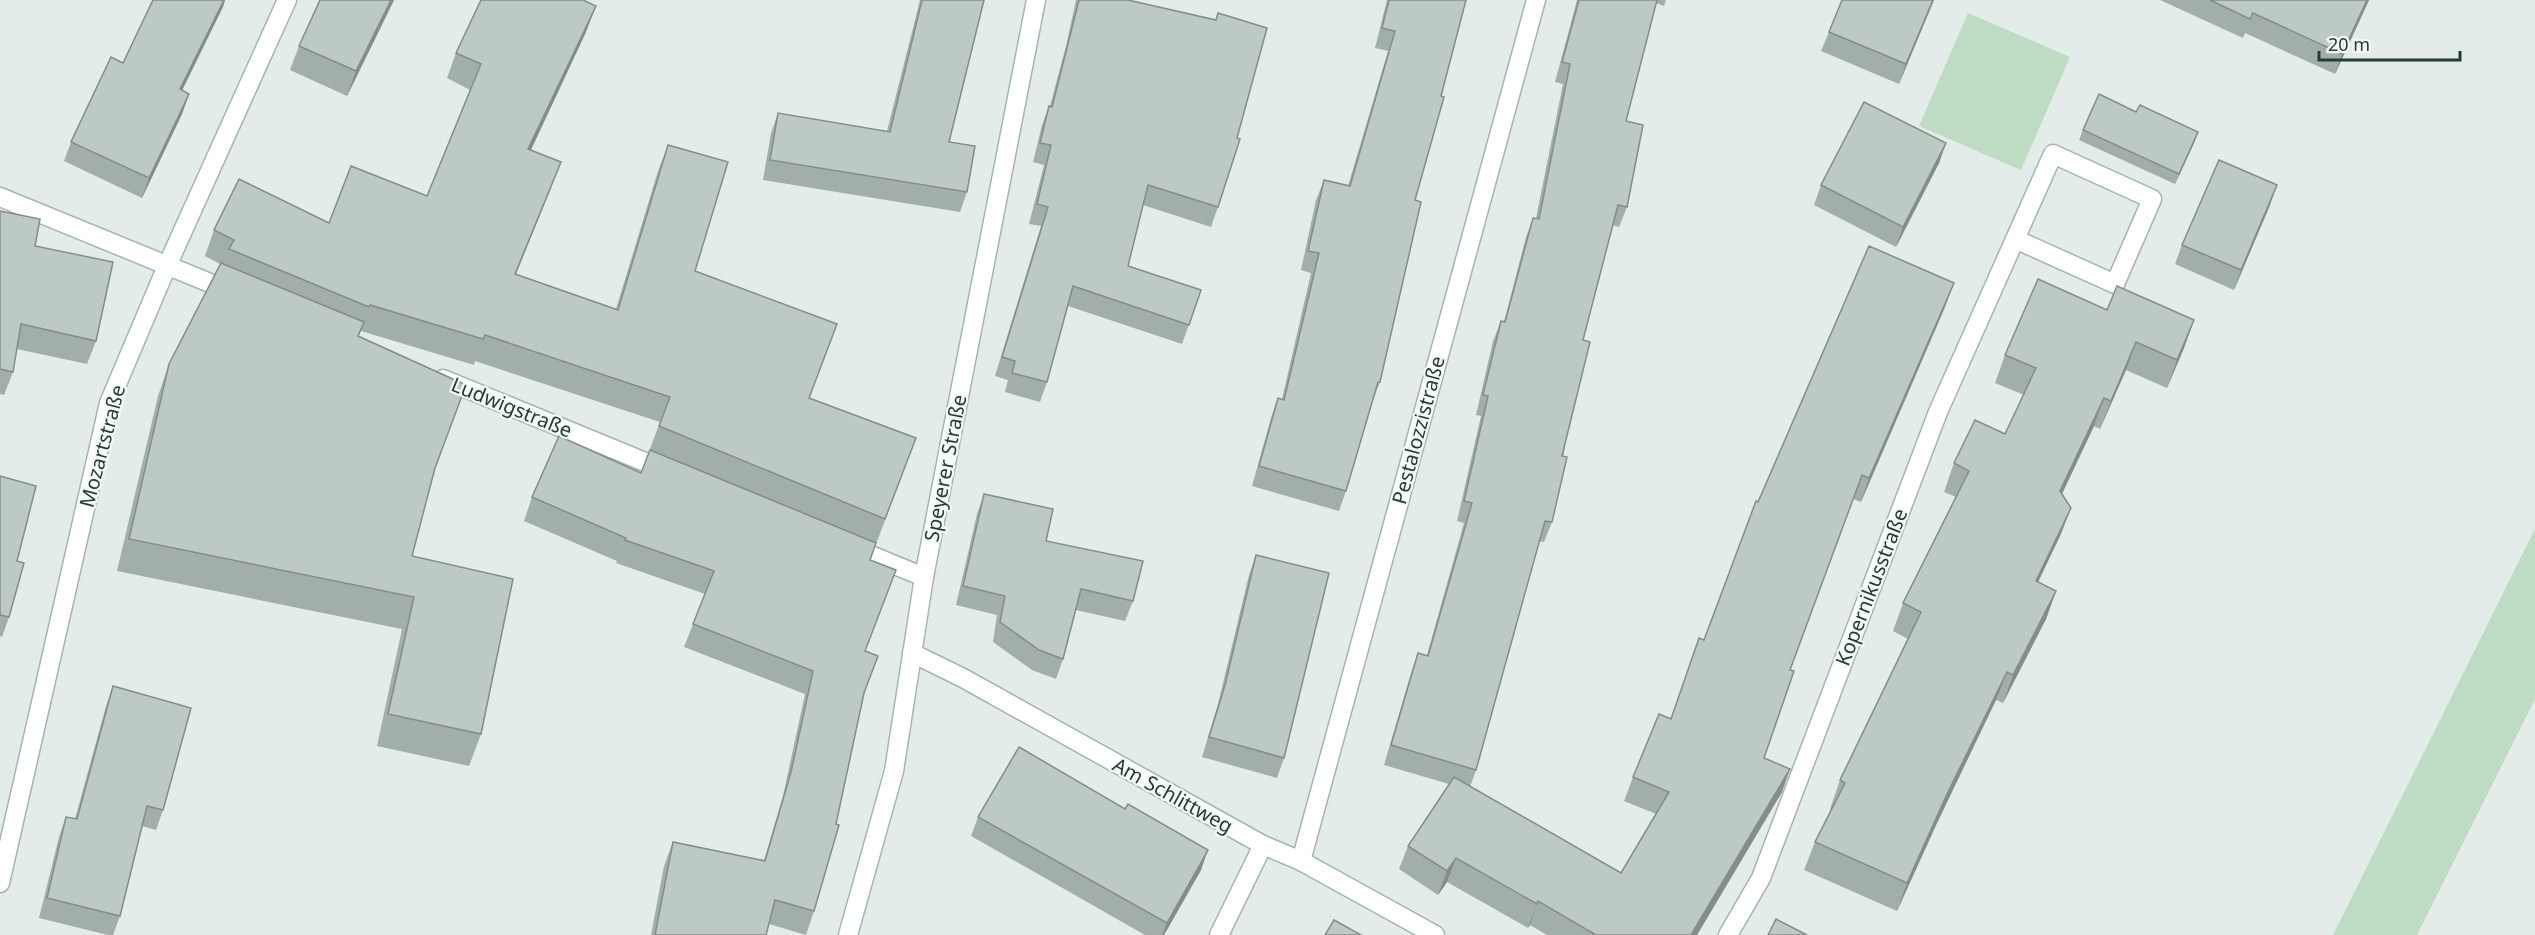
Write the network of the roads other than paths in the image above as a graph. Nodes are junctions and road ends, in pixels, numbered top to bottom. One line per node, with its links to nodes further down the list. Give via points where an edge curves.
1 (287, 0): 6 (street, Mozartstraße)
2 (1036, 0): 11 (street, Speyerer Straße)
3 (1536, 0): 14 (street, Pestalozzistraße)
4 (0, 197): 6 (street)
5 (2015, 239): 5 (street, Kopernikusstraße, via 2115,284 2152,199 2053,154); 19 (street, Kopernikusstraße, via 1938,412 1761,878)
6 (167, 266): 7 (street); 15 (street, Mozartstraße, via 109,403)
7 (244, 297)
8 (430, 374): 9 (street, Ludwigstraße)
9 (683, 477)
10 (836, 541): 11 (street)
11 (924, 577): 12 (street, Speyerer Straße)
12 (912, 653): 13 (street, Am Schlittweg); 16 (street, Speyerer Straße, via 894,771)
13 (1263, 845): 14 (street, Am Schlittweg); 17 (street)
14 (1301, 861): 18 (street, Am Schlittweg)
15 (0, 883)
16 (848, 935)
17 (1219, 935)
18 (1435, 935)
19 (1728, 935)

